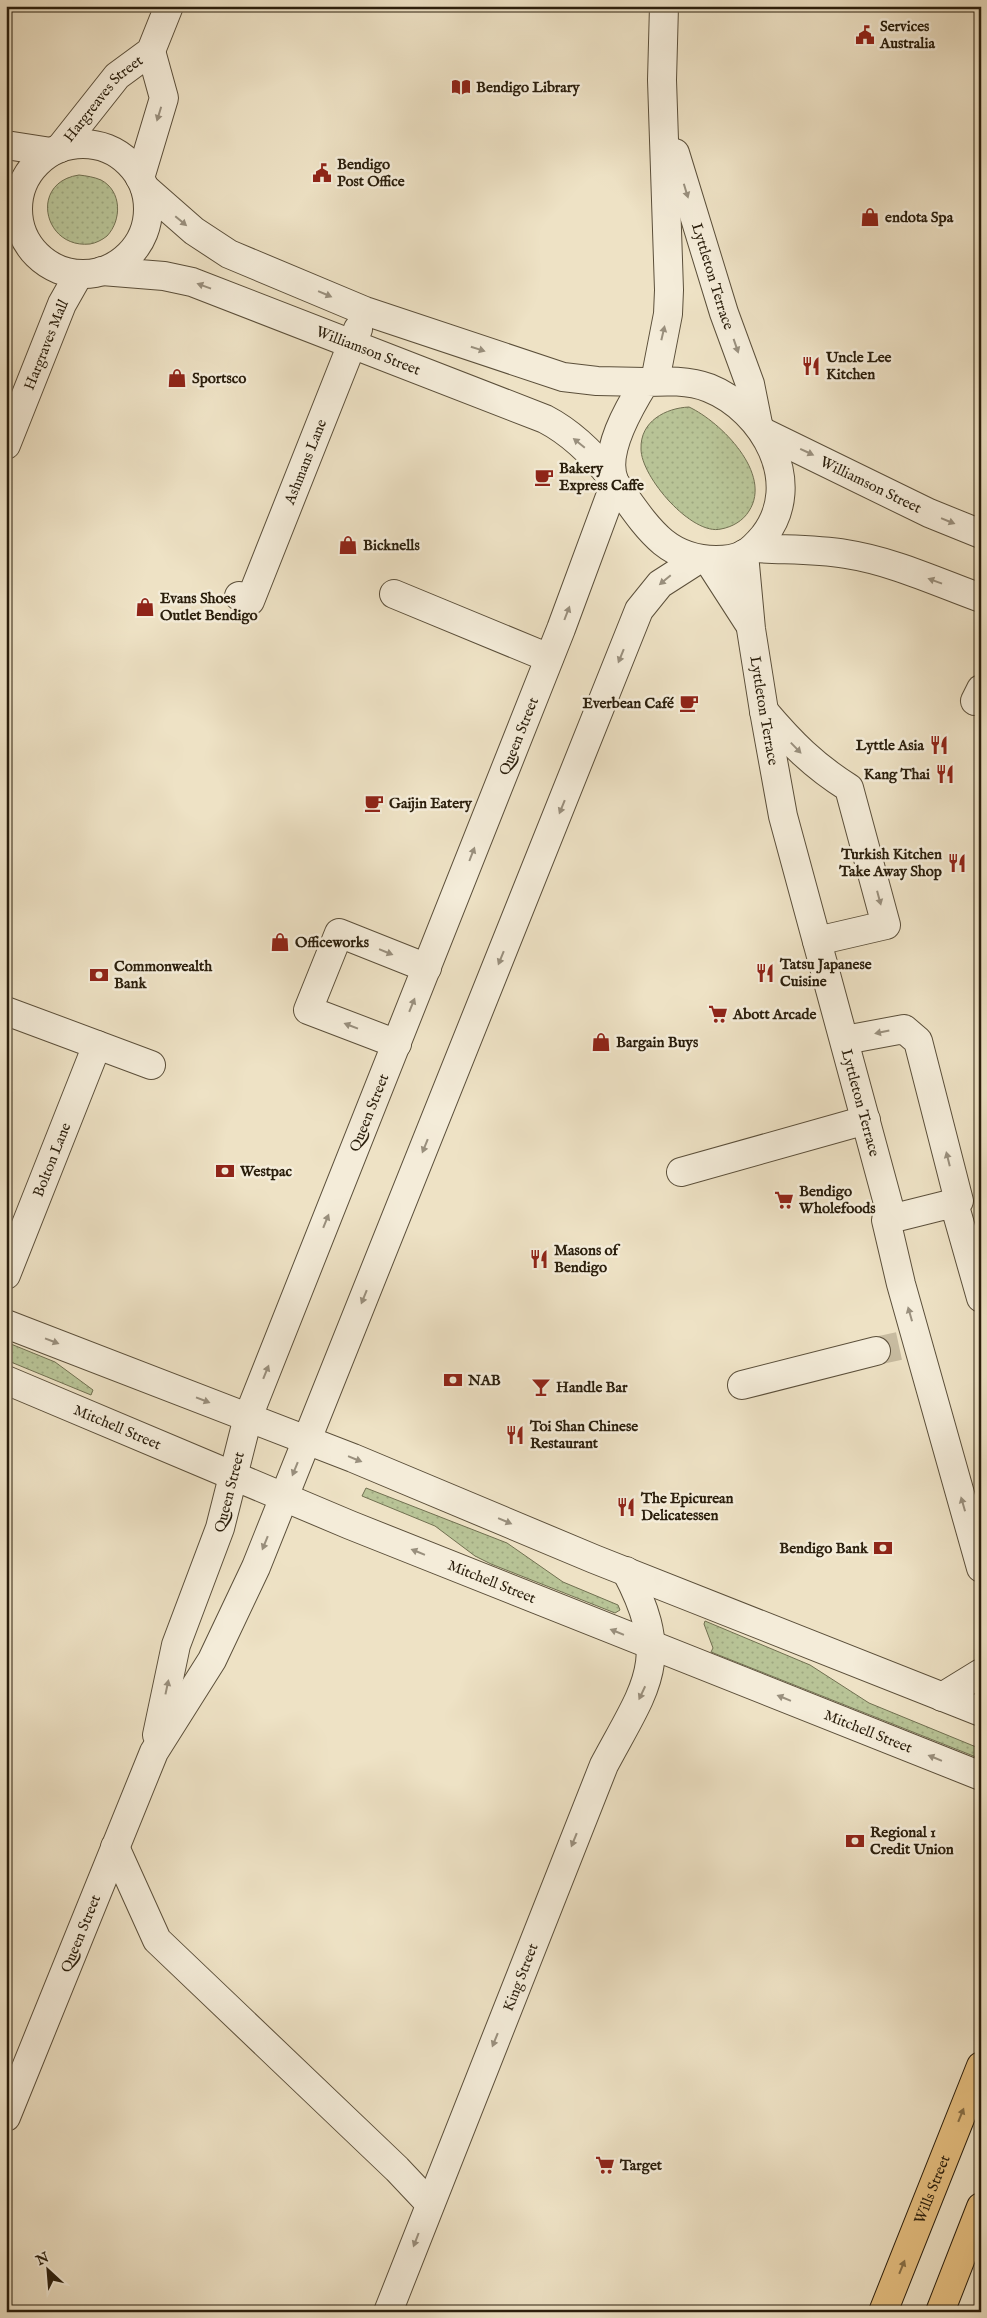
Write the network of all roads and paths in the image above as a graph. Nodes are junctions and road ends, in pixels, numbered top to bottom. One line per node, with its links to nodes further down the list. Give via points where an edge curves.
1 (169, 6): 3 (street, Hargreaves Street)
2 (664, 6): 4 (street, Lyttleton Terrace, via 662,80)
3 (151, 51): 6 (street, Hargreaves Street, via 117,76); 7 (street, Hargreaves Street, one-way to 7, via 164,98)
4 (665, 129): 12 (street, Lyttleton Terrace, one-way to 4, via 668,314); 13 (street, Lyttleton Terrace, one-way to 13, via 750,384)
5 (6, 145): 6 (street)
6 (56, 150): 7 (street, via 86,144 112,150 123,157); 8 (street, via 31,170 19,195 19,221)
7 (142, 183): 9 (street, via 148,214 141,239 125,259); 10 (street, one-way to 10, via 194,231 229,254)
8 (15, 228): 9 (street, via 51,266 64,272)
9 (90, 273): 11 (street, Williamson Street, one-way to 9, via 192,282 164,276); 14 (street, Hargraves Mall, via 62,304)
10 (365, 311): 11 (street, Ashmans Lane); 12 (street, one-way to 12, via 563,377)
11 (351, 345): 15 (street, Williamson Street, one-way to 11, via 590,451 545,419); 20 (street, Ashmans Lane, via 250,601)
12 (650, 382): 13 (street, via 692,383 708,387 734,402); 15 (street, via 631,404 620,426 613,457)
13 (760, 428): 16 (street, Williamson Street, one-way to 16, via 929,513); 17 (street, via 777,464 780,494 775,517)
14 (6, 445)
15 (614, 481): 18 (street, via 663,542 684,554); 23 (street, Queen Street, one-way to 15)
16 (981, 534)
17 (749, 551): 18 (street, via 733,558); 21 (street, one-way to 17, via 854,555 822,550); 22 (street, Lyttleton Terrace)
18 (703, 559): 22 (street, Lyttleton Terrace); 43 (street, Queen Street, one-way to 43, via 660,584 639,610)
19 (394, 594): 23 (street)
20 (238, 596)
21 (981, 598)
22 (752, 629): 24 (street, Lyttleton Terrace)
23 (549, 658): 26 (street, Queen Street, one-way to 23)
24 (764, 711): 25 (street, Lyttleton Terrace, via 783,816); 25 (street, one-way to 25, via 803,755 849,788 886,925)
25 (817, 941): 28 (street, Lyttleton Terrace)
26 (427, 968): 29 (street, Queen Street, one-way to 26); 29 (street, one-way to 26, via 308,1010 332,948 339,933)
27 (6, 1011): 30 (street)
28 (845, 1040): 32 (street, Lyttleton Terrace); 34 (street, one-way to 28, via 959,1201 918,1041 904,1029)
29 (396, 1044): 42 (street, Queen Street, one-way to 29)
30 (97, 1045): 31 (street); 36 (street, Bolton Lane)
31 (151, 1065)
32 (866, 1120): 33 (street); 35 (street, Lyttleton Terrace)
33 (681, 1172)
34 (954, 1203): 35 (street); 37 (street)
35 (892, 1218): 39 (street, Lyttleton Terrace, one-way to 35, via 886,1220)
36 (6, 1275)
37 (981, 1298)
38 (6, 1324): 42 (street, one-way to 42)
39 (898, 1346): 41 (street); 46 (street, Lyttleton Terrace, one-way to 39)
40 (6, 1380): 44 (street, Mitchell Street)
41 (742, 1385)
42 (248, 1417): 43 (street); 44 (street, Queen Street)
43 (306, 1440): 45 (street, Queen Street, one-way to 45); 47 (street, one-way to 47)
44 (233, 1474): 45 (street, Mitchell Street); 52 (street, Queen Street, one-way to 44, via 176,1645 220,1528)
45 (284, 1498): 48 (street, Mitchell Street, one-way to 45); 52 (street, Queen Street, one-way to 52, via 212,1660)
46 (981, 1568)
47 (626, 1571): 48 (street, via 638,1594); 50 (street)
48 (652, 1645): 53 (street, Mitchell Street, one-way to 48); 57 (street, King Street, one-way to 57, via 648,1679 604,1765)
49 (981, 1673): 50 (street)
50 (942, 1697): 51 (street)
51 (981, 1712)
52 (154, 1752): 54 (street, Queen Street)
53 (981, 1776)
54 (115, 1847): 56 (street, Queen Street); 57 (street, via 157,1940)
55 (981, 2066): 60 (main road, Wills Street, one-way to 55)
56 (6, 2117)
57 (430, 2204): 59 (street, King Street, one-way to 59)
58 (981, 2207): 61 (main road)
59 (388, 2312)
60 (884, 2312)
61 (940, 2312)

